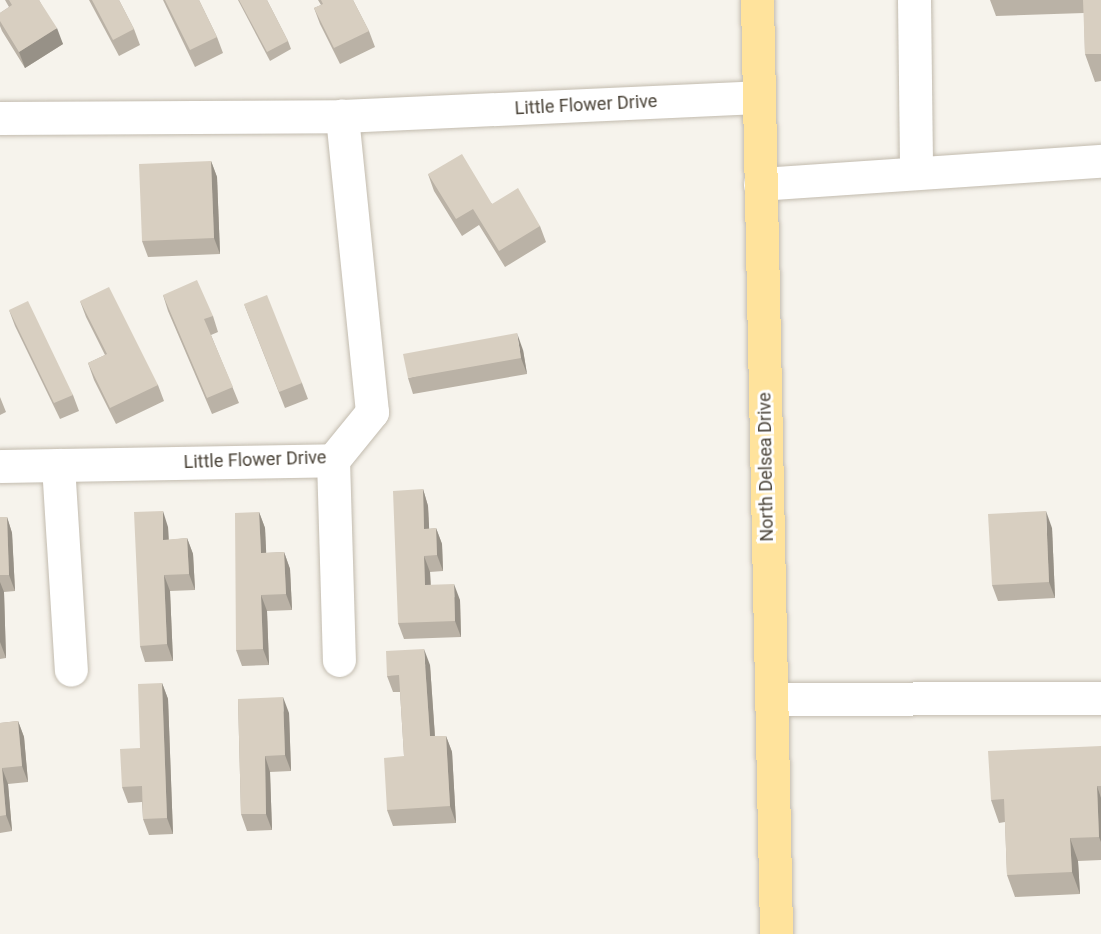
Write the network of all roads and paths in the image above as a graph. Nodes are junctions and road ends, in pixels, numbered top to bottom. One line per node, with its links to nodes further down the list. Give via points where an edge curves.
1 (757, 0): 3 (main road, North Delsea Drive)
2 (914, 0): 7 (lane)
3 (758, 97): 4 (lane, Little Flower Drive); 8 (main road, North Delsea Drive)
4 (342, 116): 5 (lane, Little Flower Drive); 9 (lane, Little Flower Drive, via 372,412)
5 (0, 118)
6 (1101, 161): 7 (lane)
7 (916, 172): 8 (lane)
8 (760, 184): 15 (main road, North Delsea Drive)
9 (333, 460): 10 (lane, Little Flower Drive); 12 (lane)
10 (58, 465): 11 (lane, Little Flower Drive); 13 (lane)
11 (0, 466)
12 (339, 660)
13 (70, 670)
14 (1101, 698): 15 (lane)
15 (771, 699): 16 (main road, North Delsea Drive)
16 (776, 934)

